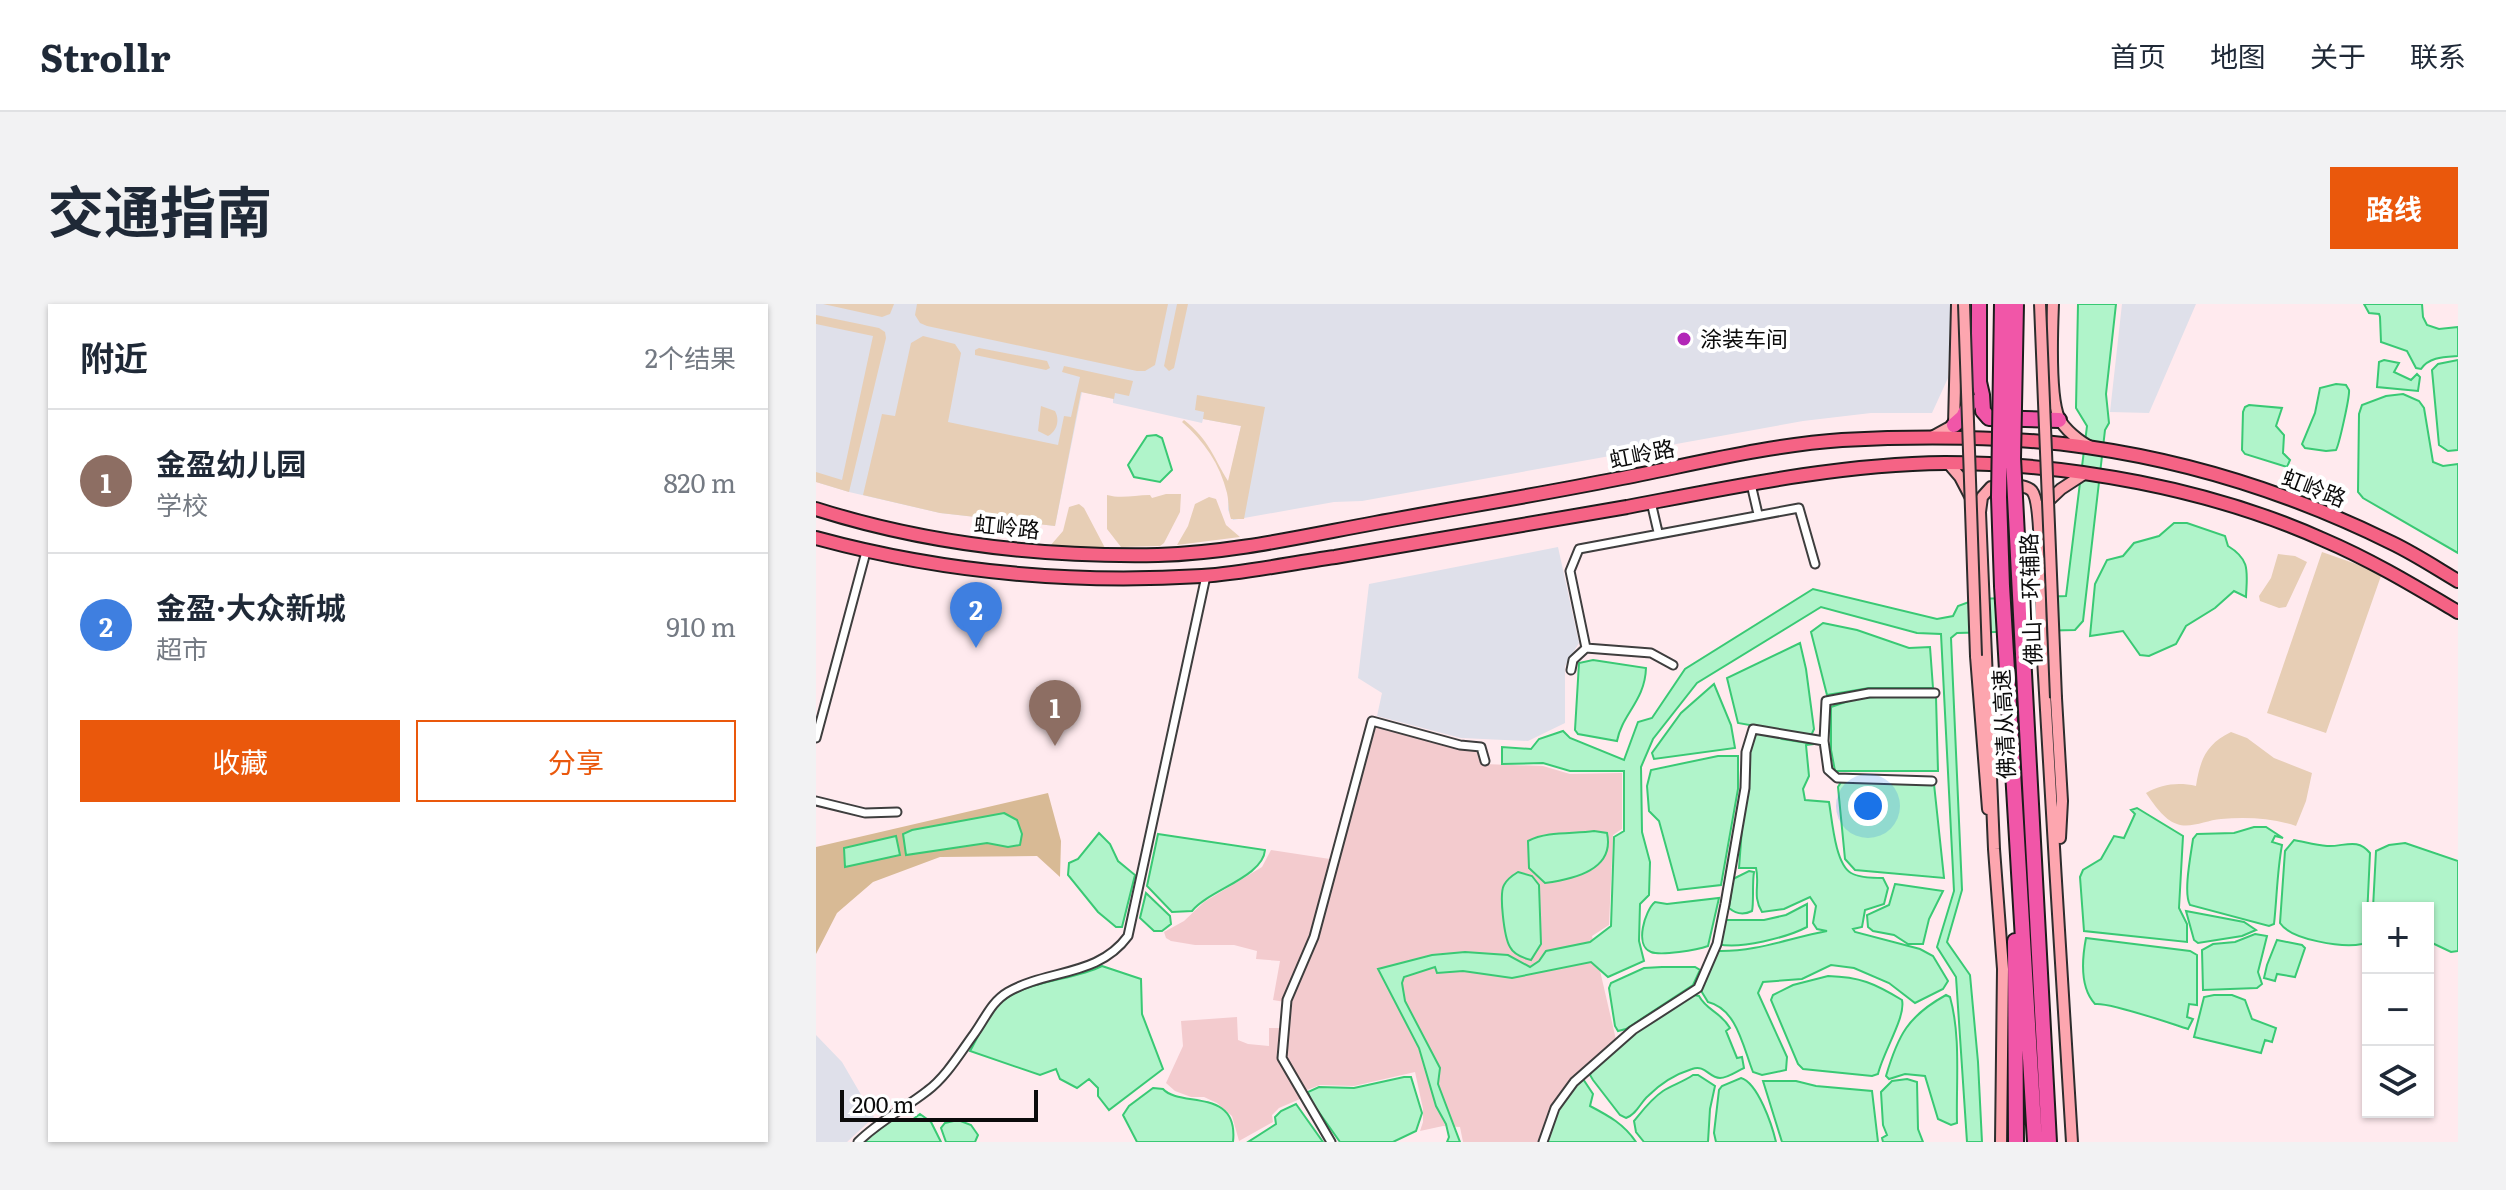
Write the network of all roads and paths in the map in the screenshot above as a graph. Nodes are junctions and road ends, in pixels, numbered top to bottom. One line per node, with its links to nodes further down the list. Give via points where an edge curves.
1 (1957, 304): 10 (main road)
2 (1964, 304): 38 (main road, 佛山一环辅路, bridge, via 1976,656)
3 (1979, 304): 8 (highway)
4 (2002, 304): 39 (highway, 佛清从高速, bridge, via 2002,586)
5 (2016, 304): 47 (highway, 佛清从高速, bridge, via 2013,472)
6 (2040, 304): 40 (main road, 佛山一环辅路, bridge, via 2062,801)
7 (2053, 304): 9 (main road)
8 (1979, 382): 9 (highway, via 1989,418); 10 (highway)
9 (2059, 420): 12 (main road)
10 (1954, 425): 11 (main road)
11 (1926, 439): 12 (main road, 虹岭路); 17 (main road, 虹岭路, via 1797,446 1276,541 1160,555 1006,550 908,535)
12 (2086, 446): 26 (main road, 虹岭路, via 2255,487 2397,545)
13 (1948, 463): 14 (main road, 虹岭路); 15 (main road, 虹岭路, via 1884,465); 18 (main road)
14 (2084, 474): 20 (main road, via 2053,495); 27 (main road, 虹岭路, via 2118,477 2261,515 2385,569)
15 (1751, 484): 16 (main road, 虹岭路); 19 (street)
16 (1651, 502): 21 (street); 25 (main road, 虹岭路)
17 (816, 509)
18 (1980, 512): 20 (main road, 佛山一环辅路, via 1982,497 1991,487 2025,486 2036,501); 38 (main road, 佛山一环辅路)
19 (1758, 514): 21 (street); 24 (street, via 1799,508)
20 (2039, 522): 40 (main road, 佛山一环辅路)
21 (1658, 532): 28 (street, via 1579,549 1570,571)
22 (816, 538): 23 (main road, 虹岭路)
23 (866, 552): 25 (main road, 虹岭路, via 1054,577); 32 (street)
24 (1815, 564)
25 (1206, 576): 41 (street, via 1128,936 1101,962 1030,984 993,1004 929,1090)
26 (2458, 581)
27 (2458, 612)
28 (1586, 648): 29 (street, via 1651,653); 30 (street)
29 (1673, 665)
30 (1571, 670)
31 (1935, 693): 33 (street, via 1869,693 1826,701)
32 (816, 738)
33 (1824, 741): 35 (street, via 1828,770 1837,778); 43 (street, via 1753,729 1717,944 1698,988 1625,1037 1574,1082 1555,1108)
34 (1485, 761): 42 (street, via 1481,747 1372,721 1314,937 1287,1000 1282,1058)
35 (1932, 781)
36 (816, 801): 37 (street, via 865,813)
37 (897, 812)
38 (1994, 849): 44 (main road, 佛山一环辅路, via 2003,969)
39 (2019, 861): 45 (highway); 46 (highway, 佛清从高速)
40 (2057, 892): 48 (main road)
41 (858, 1142)
42 (1331, 1142)
43 (1543, 1142)
44 (2001, 1142)
45 (2016, 1142)
46 (2035, 1142)
47 (2049, 1142)
48 (2072, 1142)

